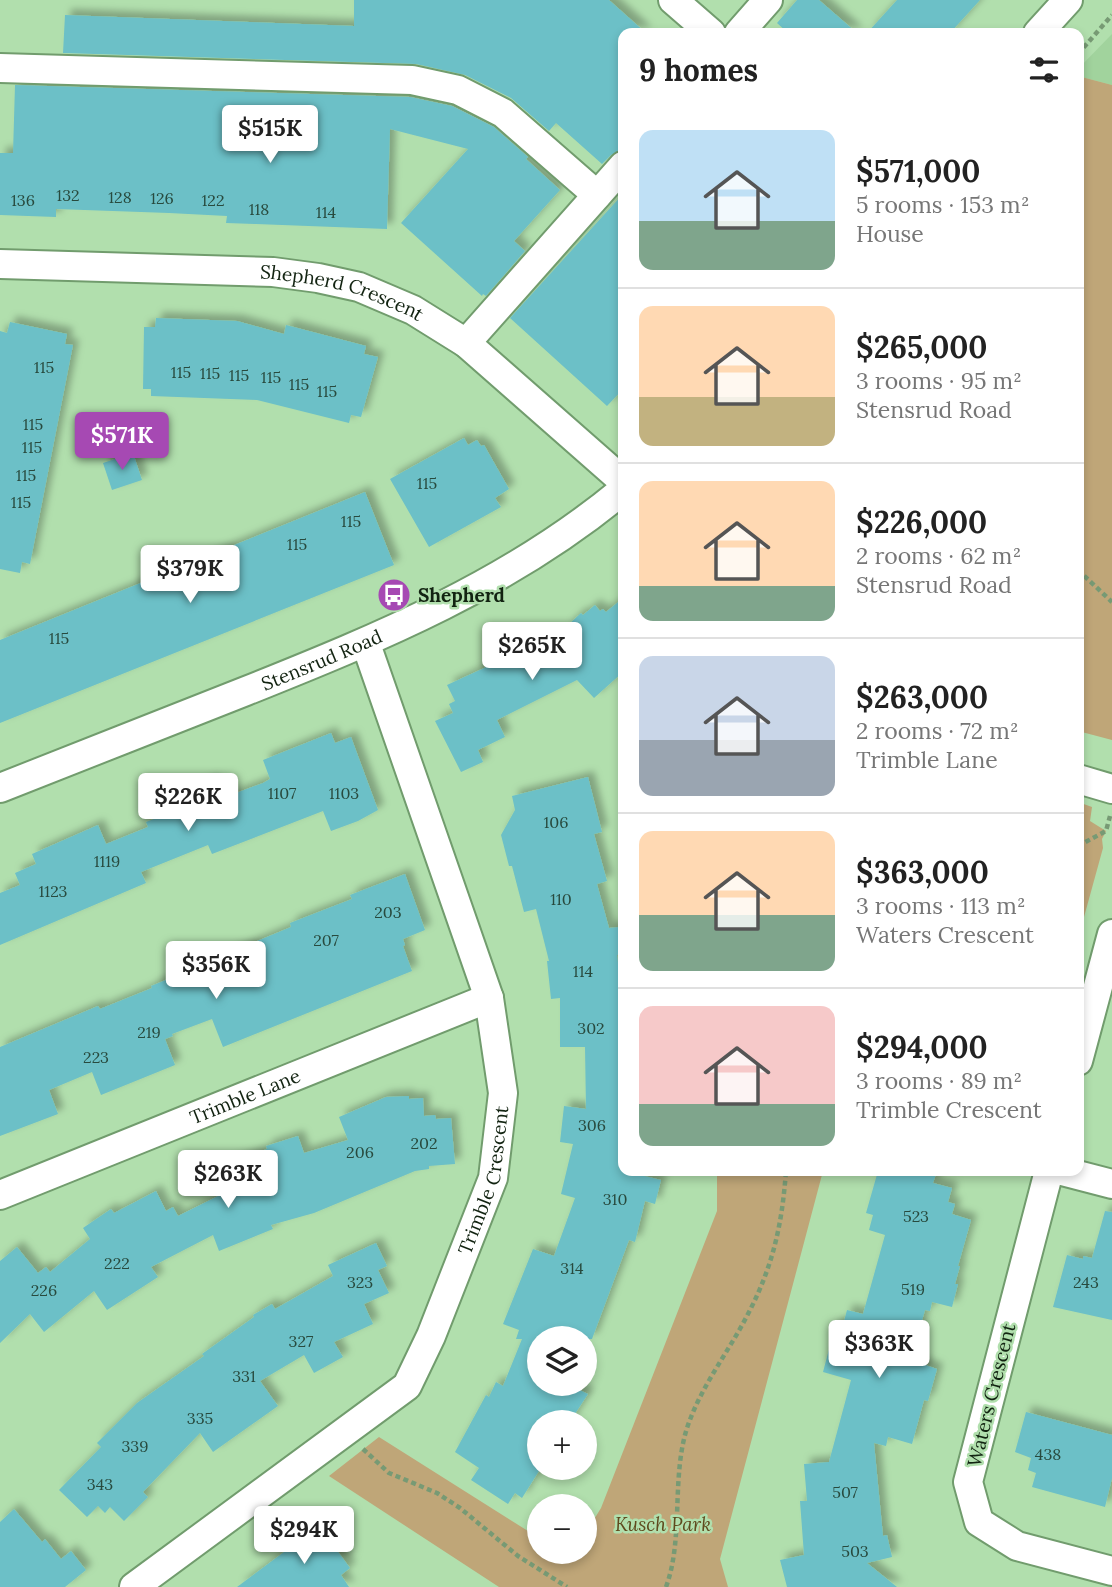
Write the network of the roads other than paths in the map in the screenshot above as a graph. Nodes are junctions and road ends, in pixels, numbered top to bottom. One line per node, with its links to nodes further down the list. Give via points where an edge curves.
1 (673, 0): 4 (street)
2 (768, 0): 5 (street)
3 (1068, 0): 6 (street)
4 (704, 28)
5 (743, 28)
6 (1043, 28)
7 (0, 68): 9 (street, via 412,80 458,90 503,113)
8 (618, 172): 9 (street)
9 (597, 195): 11 (street)
10 (0, 264): 11 (street, Shepherd Crescent, via 273,272 317,278 359,287 413,310)
11 (466, 343): 12 (street, Shepherd Crescent)
12 (618, 477)
13 (618, 494): 14 (street, Stensrud Road, via 482,587)
14 (366, 643): 16 (street, Stensrud Road); 19 (street, Trimble Crescent)
15 (1084, 781): 17 (street)
16 (0, 788)
17 (1112, 789)
18 (1112, 934): 20 (street)
19 (489, 998): 24 (street, Trimble Lane); 26 (street, Trimble Crescent, via 503,1093 493,1178 407,1386)
20 (1084, 1039)
21 (1048, 1176): 25 (street, Waters Crescent, via 968,1482 979,1522 1017,1546)
22 (1081, 1176): 23 (street)
23 (1112, 1184)
24 (0, 1195)
25 (1112, 1571)
26 (134, 1587)

